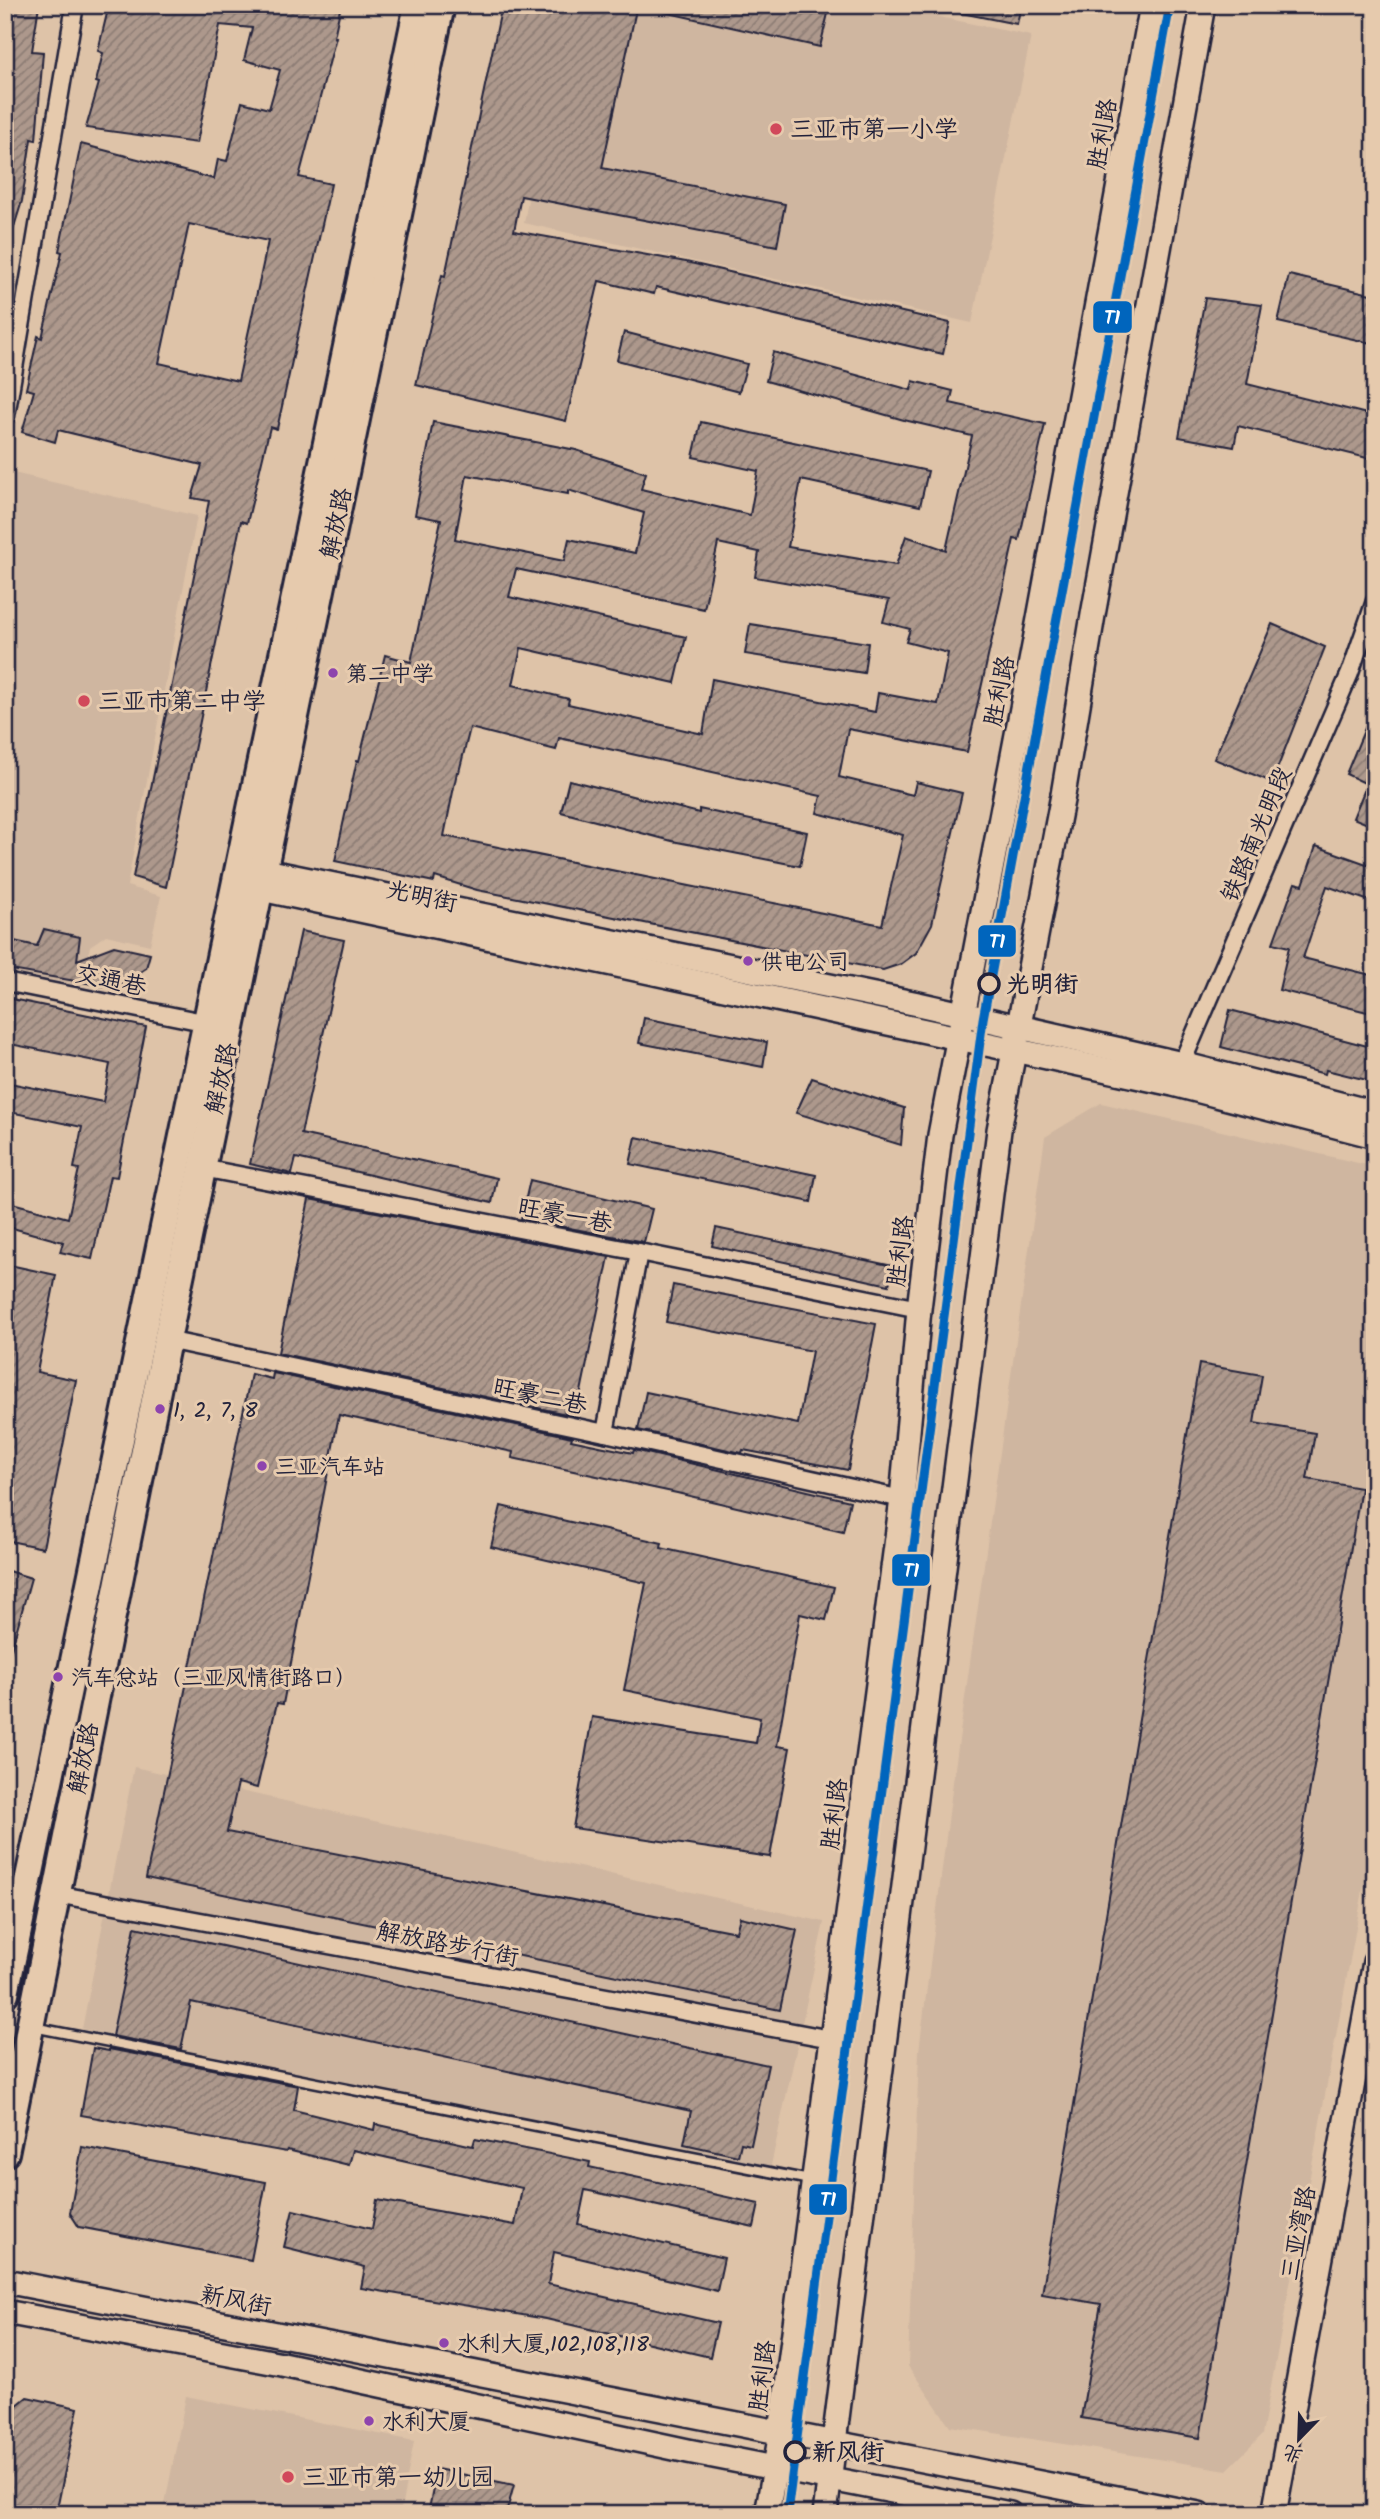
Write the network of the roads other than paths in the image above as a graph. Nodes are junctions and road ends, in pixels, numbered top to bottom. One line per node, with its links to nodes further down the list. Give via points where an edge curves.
1 (75, 5): 6 (street)
2 (418, 5): 8 (main road, 解放路)
3 (441, 5): 8 (main road, 解放路)
4 (1153, 5): 10 (main road, 胜利路)
5 (1203, 5): 12 (main road)
6 (6, 415)
7 (1375, 601): 15 (street, 铁路南光明段, via 1350,673)
8 (250, 877): 10 (main road, 光明街); 11 (main road, 解放路); 13 (main road, 光明街); 18 (main road, 解放路)
9 (5, 982): 11 (street, 交通巷)
10 (962, 1015): 12 (main road, 光明街); 13 (main road, 胜利路)
11 (208, 1023): 26 (main road, 解放路)
12 (1018, 1027): 14 (main road); 15 (main road, 光明街)
13 (957, 1038): 14 (main road, 光明街); 20 (main road, 胜利路)
14 (1013, 1051): 15 (main road, 光明街); 34 (main road, via 999,1130)
15 (1177, 1074): 16 (main road, 光明街); 17 (main road, 光明街)
16 (1375, 1113)
17 (1375, 1136)
18 (202, 1168): 19 (street, 旺豪一巷); 21 (main road, 解放路)
19 (639, 1252): 20 (street, 旺豪一巷); 22 (street)
20 (919, 1309): 23 (main road, 胜利路)
21 (167, 1340): 22 (street, 旺豪二巷); 24 (main road, 解放路)
22 (605, 1433): 23 (street, 旺豪二巷)
23 (902, 1499): 28 (main road, 胜利路)
24 (56, 1894): 27 (main road, 解放路); 28 (street, 解放路步行街)
25 (1375, 1962): 41 (main road, 三亚湾路)
26 (5, 1993)
27 (31, 2027): 29 (main road, 解放路); 30 (lane)
28 (831, 2039): 30 (main road, 胜利路)
29 (5, 2153)
30 (813, 2181): 33 (main road, 胜利路)
31 (5, 2281): 33 (main road, 新风街)
32 (5, 2312): 35 (main road, via 282,2364)
33 (781, 2432): 34 (main road, 新风街); 35 (main road, 胜利路)
34 (834, 2442): 36 (main road); 40 (main road, 新风街)
35 (776, 2468): 36 (main road); 37 (main road, 胜利路)
36 (830, 2478): 38 (main road); 39 (main road)
37 (767, 2514)
38 (825, 2514)
39 (1010, 2514)
40 (1199, 2514)
41 (1274, 2514)

